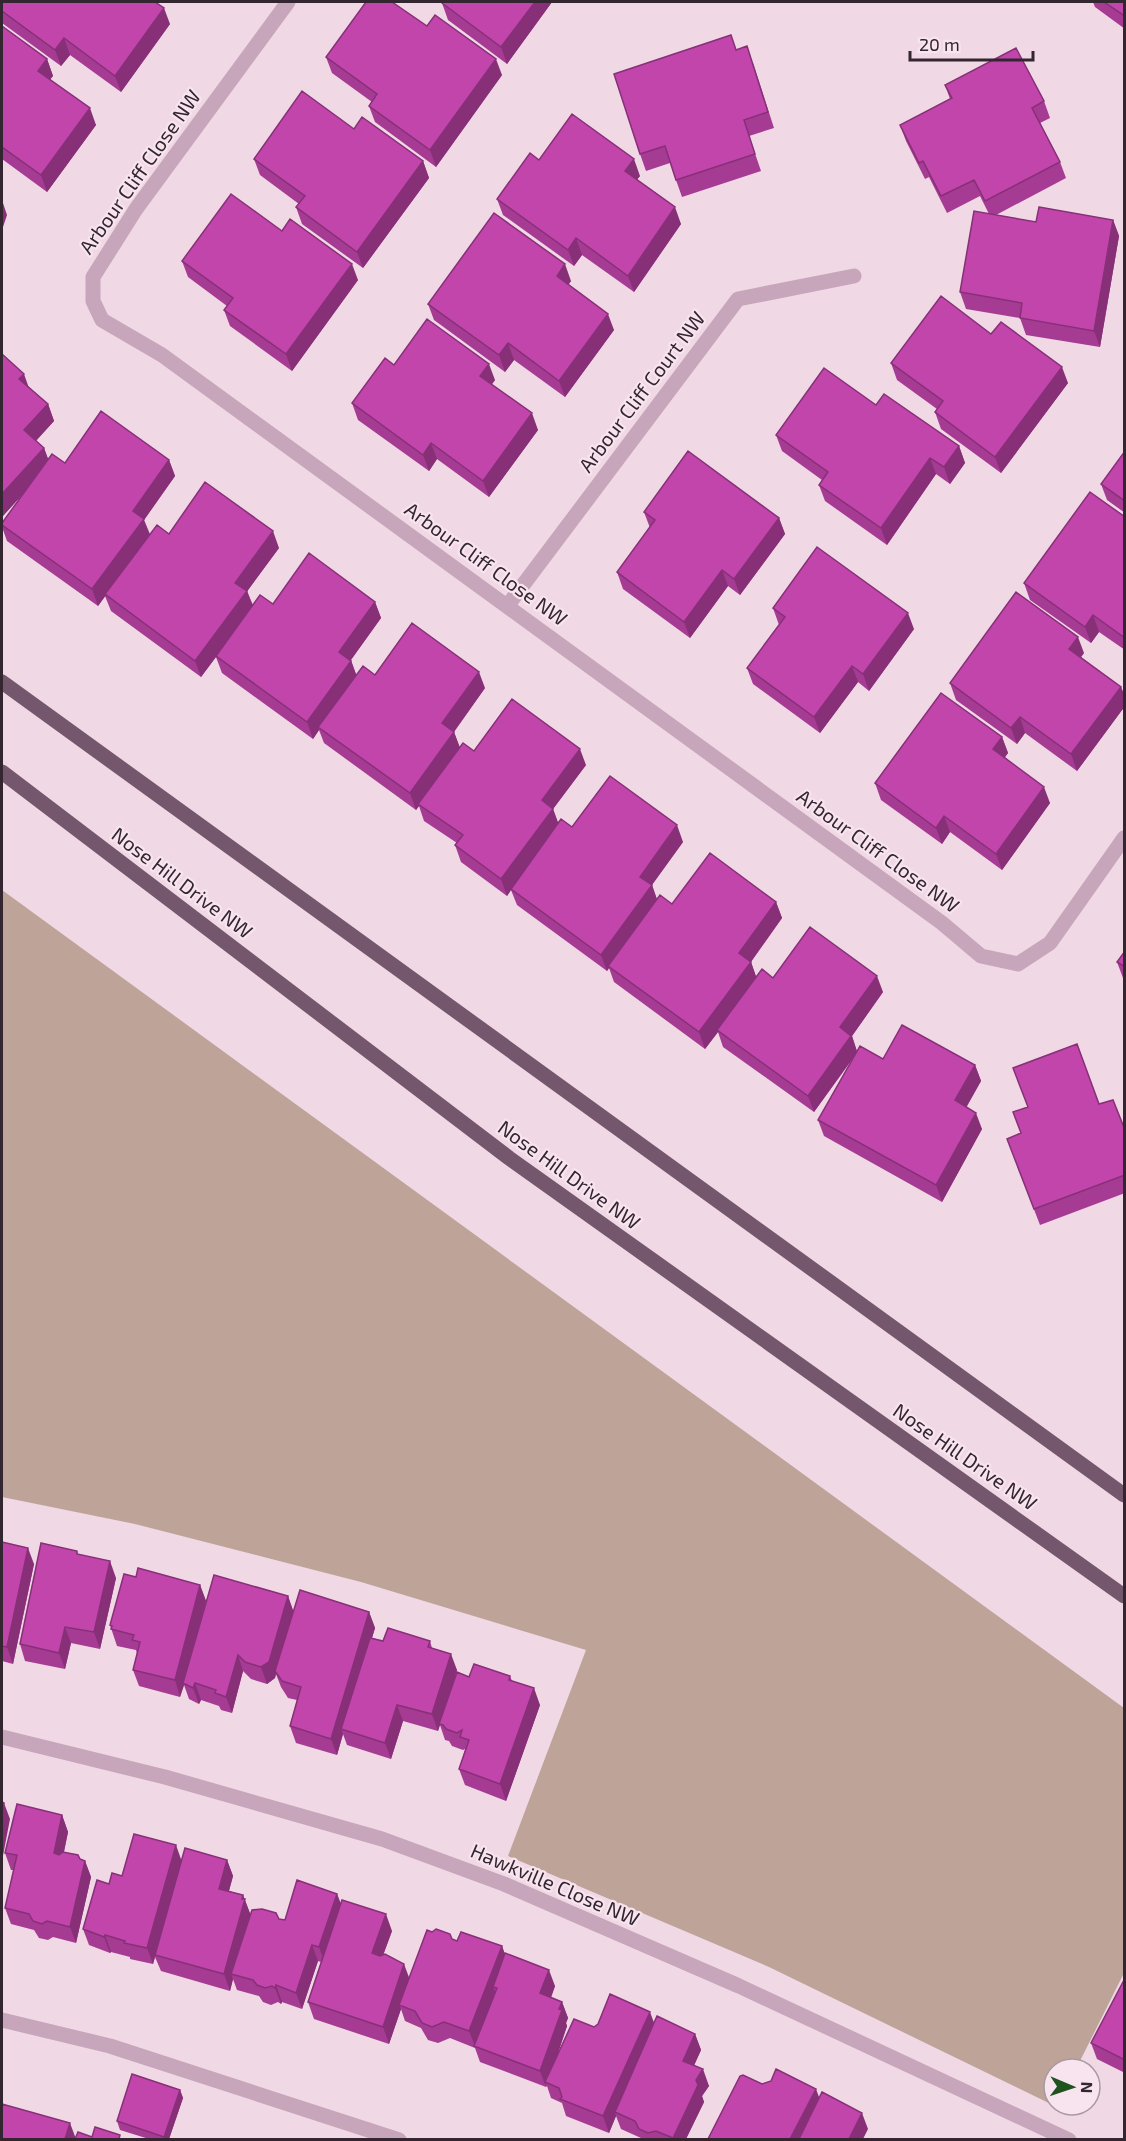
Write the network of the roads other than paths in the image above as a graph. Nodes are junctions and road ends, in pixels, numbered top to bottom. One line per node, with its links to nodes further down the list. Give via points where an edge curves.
1 (288, 2): 3 (street, Arbour Cliff Close NW, via 136,209 93,277 93,301 102,320 162,355)
2 (855, 276): 3 (street, Arbour Cliff Court NW, via 738,299)
3 (508, 605): 6 (street, Arbour Cliff Close NW, via 942,923 981,956 1018,964 1050,943)
4 (2, 682): 7 (main road)
5 (2, 772): 8 (main road, Nose Hill Drive NW, via 509,1158)
6 (1125, 838)
7 (1125, 1495)
8 (1125, 1596)
9 (2, 1737): 12 (street, Hawkville Close NW, via 382,1839 504,1884 740,1986)
10 (2, 2020): 11 (street, via 110,2046)
11 (399, 2139)
12 (1068, 2139)

